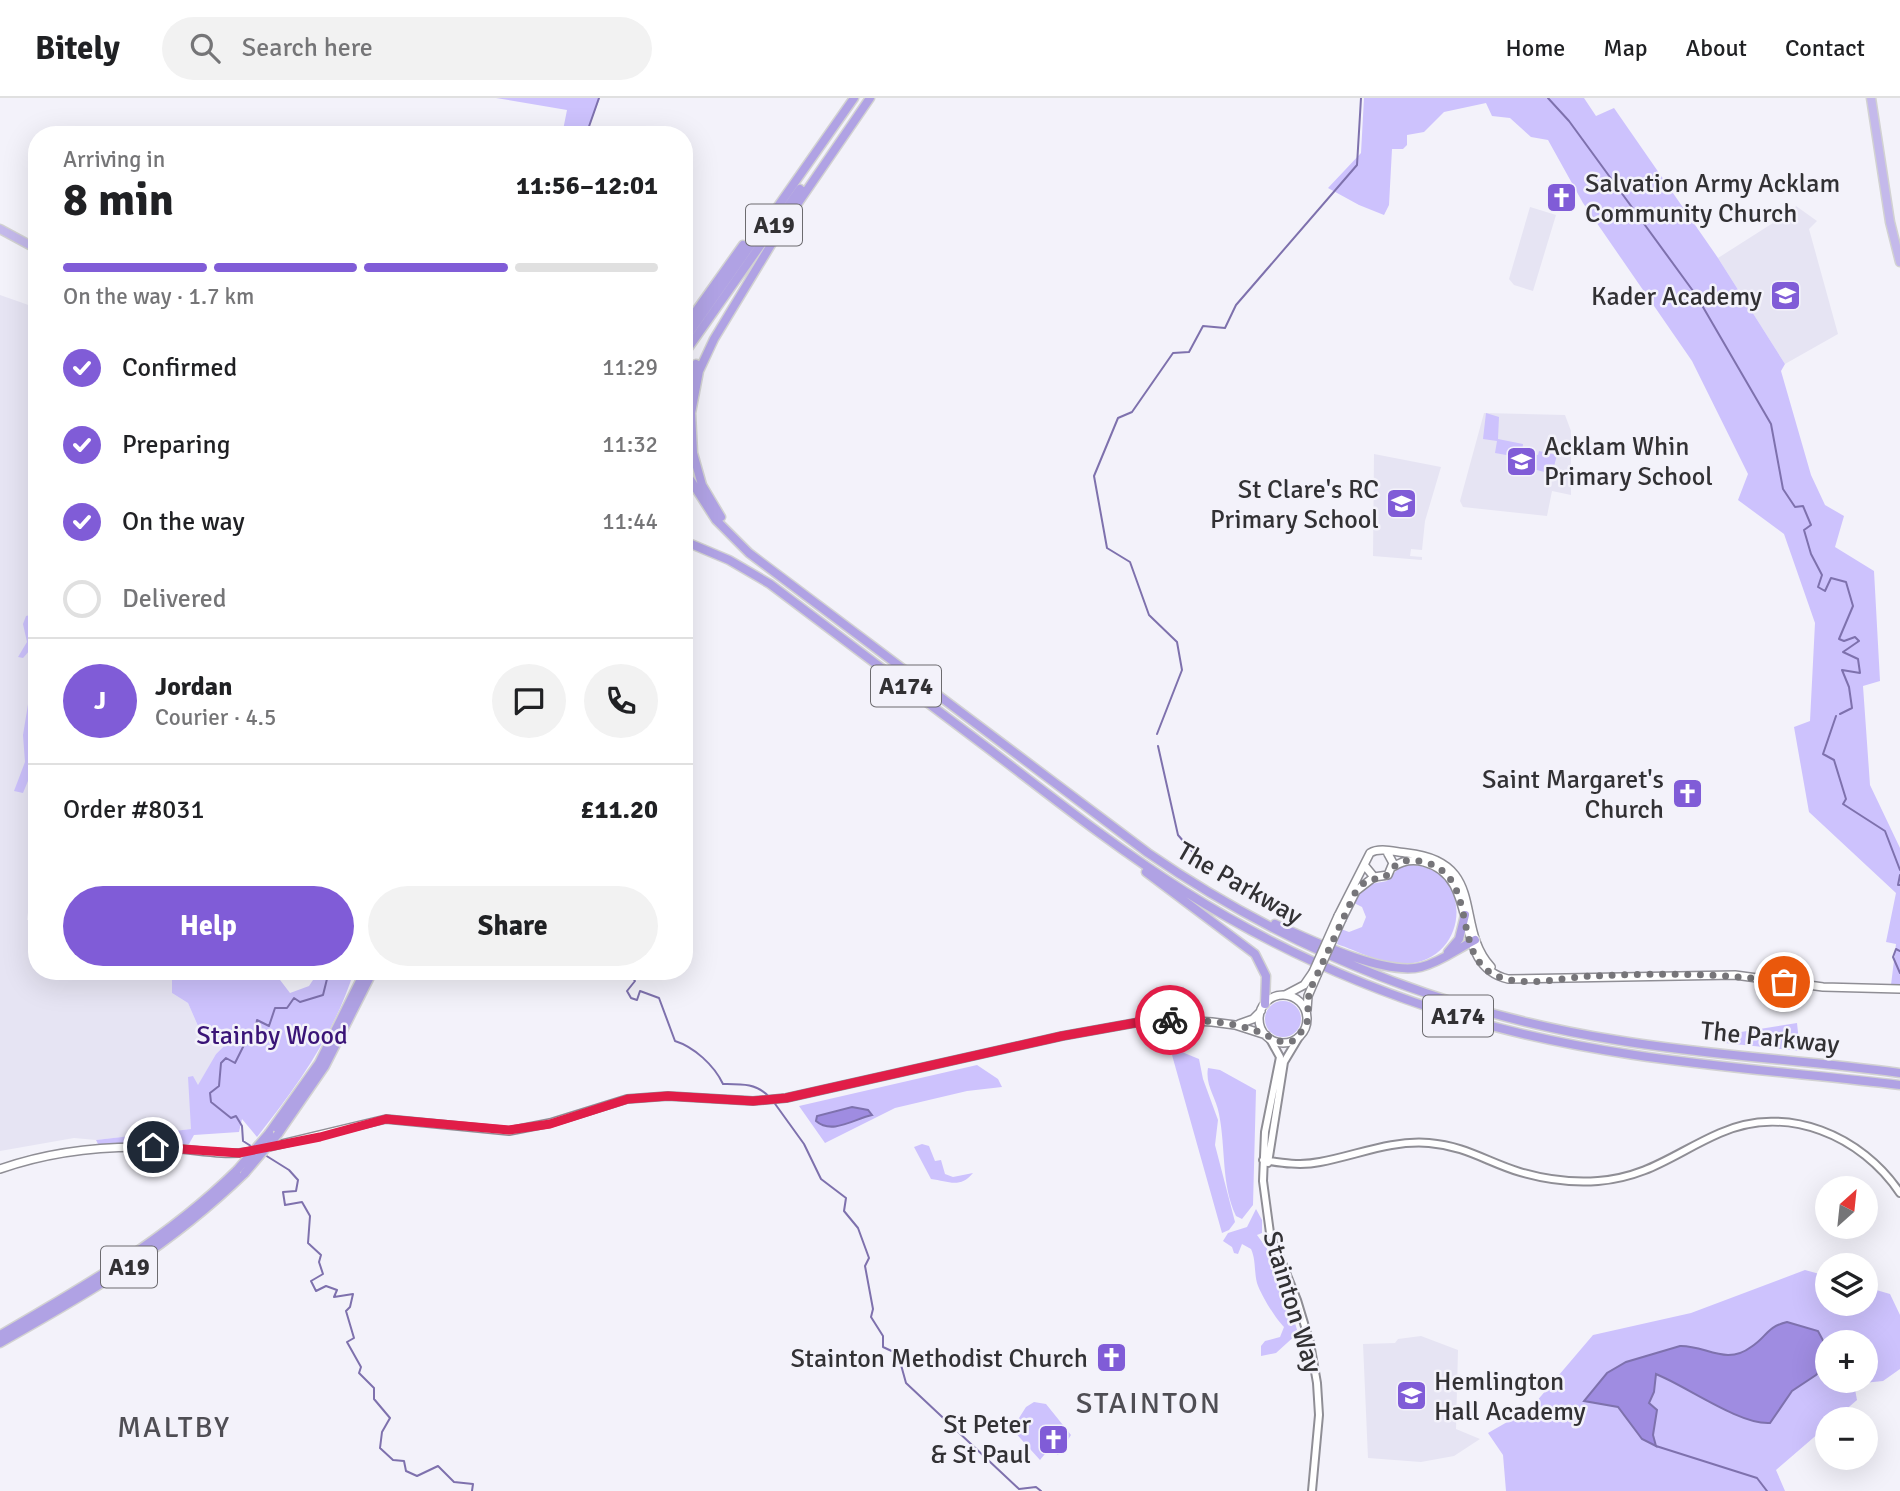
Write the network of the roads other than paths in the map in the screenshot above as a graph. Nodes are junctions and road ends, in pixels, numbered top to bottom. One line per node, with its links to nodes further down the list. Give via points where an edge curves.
1 (854, 98): 9 (highway, A19); 12 (highway)
2 (865, 98): 15 (highway, A19)
3 (870, 98): 11 (highway)
4 (1871, 98): 10 (main road)
5 (0, 229): 7 (main road)
6 (0, 235): 8 (main road)
7 (28, 244)
8 (28, 249)
9 (741, 258): 12 (highway); 14 (highway, A19)
10 (1900, 262)
11 (741, 294): 16 (highway, via 703,351); 17 (highway, via 699,371)
12 (696, 311): 13 (highway)
13 (693, 315)
14 (693, 327)
15 (693, 341)
16 (693, 375)
17 (693, 402)
18 (693, 453): 21 (highway, via 702,485 730,530)
19 (693, 485): 21 (highway, The Parkway / A174, via 727,533)
20 (693, 547): 22 (highway, The Parkway / A174, via 770,584)
21 (786, 579): 27 (highway, The Parkway / A174)
22 (1065, 806): 37 (highway, via 1255,954 1266,976); 43 (highway, The Parkway / A174, via 1150,869 1229,918 1313,961 1411,1001 1501,1029 1589,1048)
23 (1387, 852): 24 (main road, via 1370,853); 25 (main road); 30 (main road, via 1429,858 1454,874 1467,898)
24 (1365, 866): 26 (main road); 29 (main road)
25 (1393, 867): 26 (main road, via 1388,875); 28 (main road, via 1410,860 1434,866 1454,885)
26 (1374, 877): 29 (main road, via 1356,891)
27 (1191, 882): 31 (highway, via 1279,926 1368,961 1399,969); 42 (highway, The Parkway / A174, via 1344,962 1504,1017 1620,1041)
28 (1465, 915): 30 (main road); 31 (highway, via 1456,944)
29 (1340, 918): 32 (main road, bridge)
30 (1473, 941): 31 (highway); 35 (main road, via 1485,968 1508,979 1735,975 1823,987)
31 (1431, 964)
32 (1315, 974): 36 (main road); 38 (main road)
33 (360, 980): 44 (highway, A19, via 319,1063)
34 (368, 980): 44 (highway, A19, via 325,1066)
35 (1900, 989)
36 (1284, 995): 37 (main road, via 1273,997); 38 (main road, via 1299,1001)
37 (1263, 1007): 39 (main road, via 1247,1022); 40 (main road, via 1260,1023)
38 (1307, 1014): 41 (main road)
39 (1235, 1024): 40 (main road); 46 (main road, bridge, via 1180,1020 1118,1026 776,1099 628,1099 542,1126 509,1130 386,1119 248,1153 94,1149)
40 (1268, 1037): 41 (main road, via 1287,1042); 45 (street, Stainton Way, via 1279,1053 1279,1063 1265,1132)
41 (1299, 1037): 45 (street, Stainton Way, via 1284,1062)
42 (1900, 1073)
43 (1900, 1088)
44 (274, 1134): 47 (highway, A19, bridge)
45 (1265, 1161): 48 (street, via 1319,1163 1381,1146 1428,1143 1471,1151 1529,1174 1562,1180 1616,1180 1666,1163 1722,1131 1788,1122 1821,1129 1855,1146); 51 (street, Stainton Way, via 1270,1233 1297,1300 1317,1383)
46 (0, 1169)
47 (241, 1171): 49 (highway, A19, via 143,1249); 50 (highway, A19, via 197,1217 150,1254)
48 (1900, 1193)
49 (0, 1335)
50 (0, 1343)
51 (1312, 1491)

